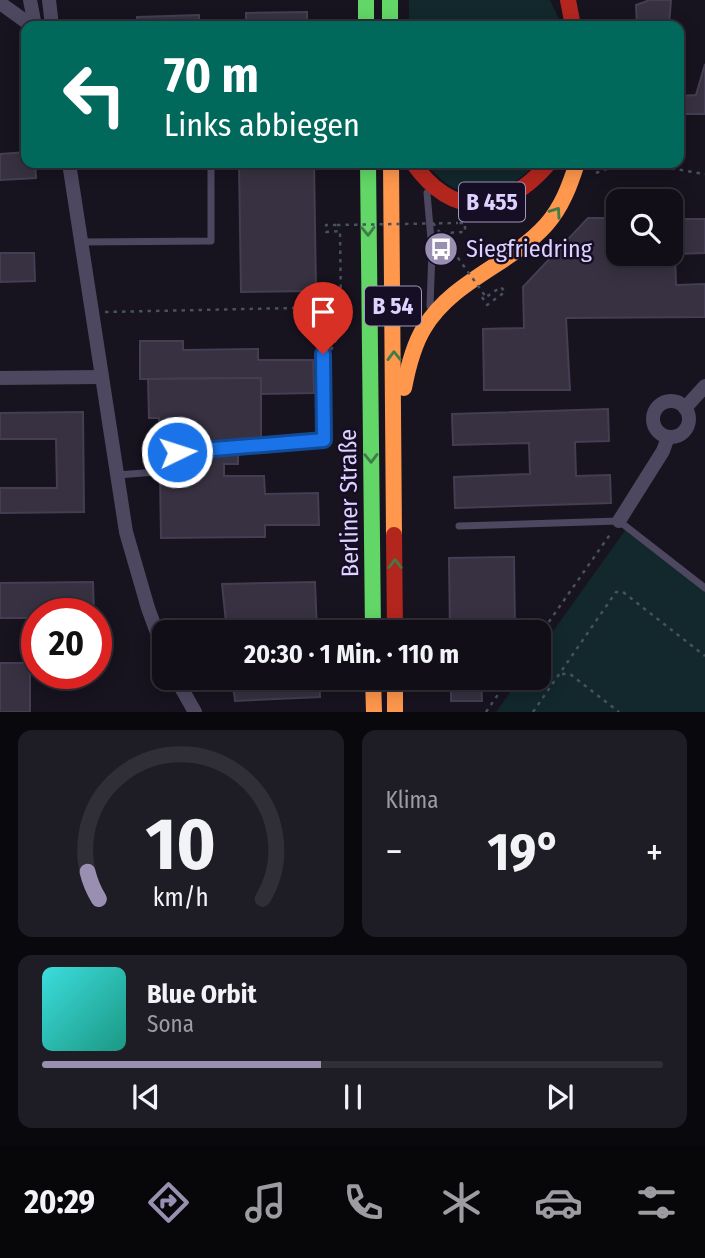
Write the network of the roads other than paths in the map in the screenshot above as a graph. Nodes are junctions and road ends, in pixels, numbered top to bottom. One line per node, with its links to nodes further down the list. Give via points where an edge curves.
1 (30, 0): 9 (street)
2 (49, 0): 10 (street)
3 (390, 0): 12 (highway)
4 (568, 0): 13 (highway)
5 (585, 0): 14 (highway)
6 (366, 1): 11 (highway)
7 (0, 3): 8 (street)
8 (27, 21)
9 (33, 21)
10 (51, 21)
11 (366, 21)
12 (390, 21)
13 (572, 21)
14 (587, 21)
15 (70, 168): 23 (street)
16 (211, 168): 23 (lane, via 211,241)
17 (368, 168): 37 (highway, Berliner Straße / B 54, one-way to 37)
18 (391, 168): 31 (highway, B 54, one-way to 18)
19 (416, 168): 22 (highway, B 455)
20 (545, 168): 22 (highway, B 455, via 528,188 485,204 458,201)
21 (575, 168): 24 (highway, one-way to 21, via 456,290 546,225 564,200)
22 (426, 182): 24 (lane, via 432,251)
23 (81, 242): 26 (street)
24 (429, 317): 31 (highway, via 407,366)
25 (323, 354): 32 (lane, via 324,440 154,452 156,472)
26 (102, 377): 27 (street); 32 (street)
27 (0, 378)
28 (705, 386): 29 (street)
29 (685, 408): 30 (street, via 689,420 685,431); 30 (street, via 670,401 655,410 654,427)
30 (668, 437): 33 (street)
31 (395, 448): 38 (highway, Berliner Straße / B 54, one-way to 31)
32 (118, 475): 36 (street, via 126,532)
33 (619, 522): 34 (lane); 35 (lane)
34 (459, 526)
35 (705, 588)
36 (152, 620)
37 (373, 620)
38 (395, 620)
39 (183, 690): 42 (street)
40 (373, 690): 43 (highway)
41 (395, 690): 44 (highway)
42 (195, 712)
43 (374, 712)
44 (395, 712)

